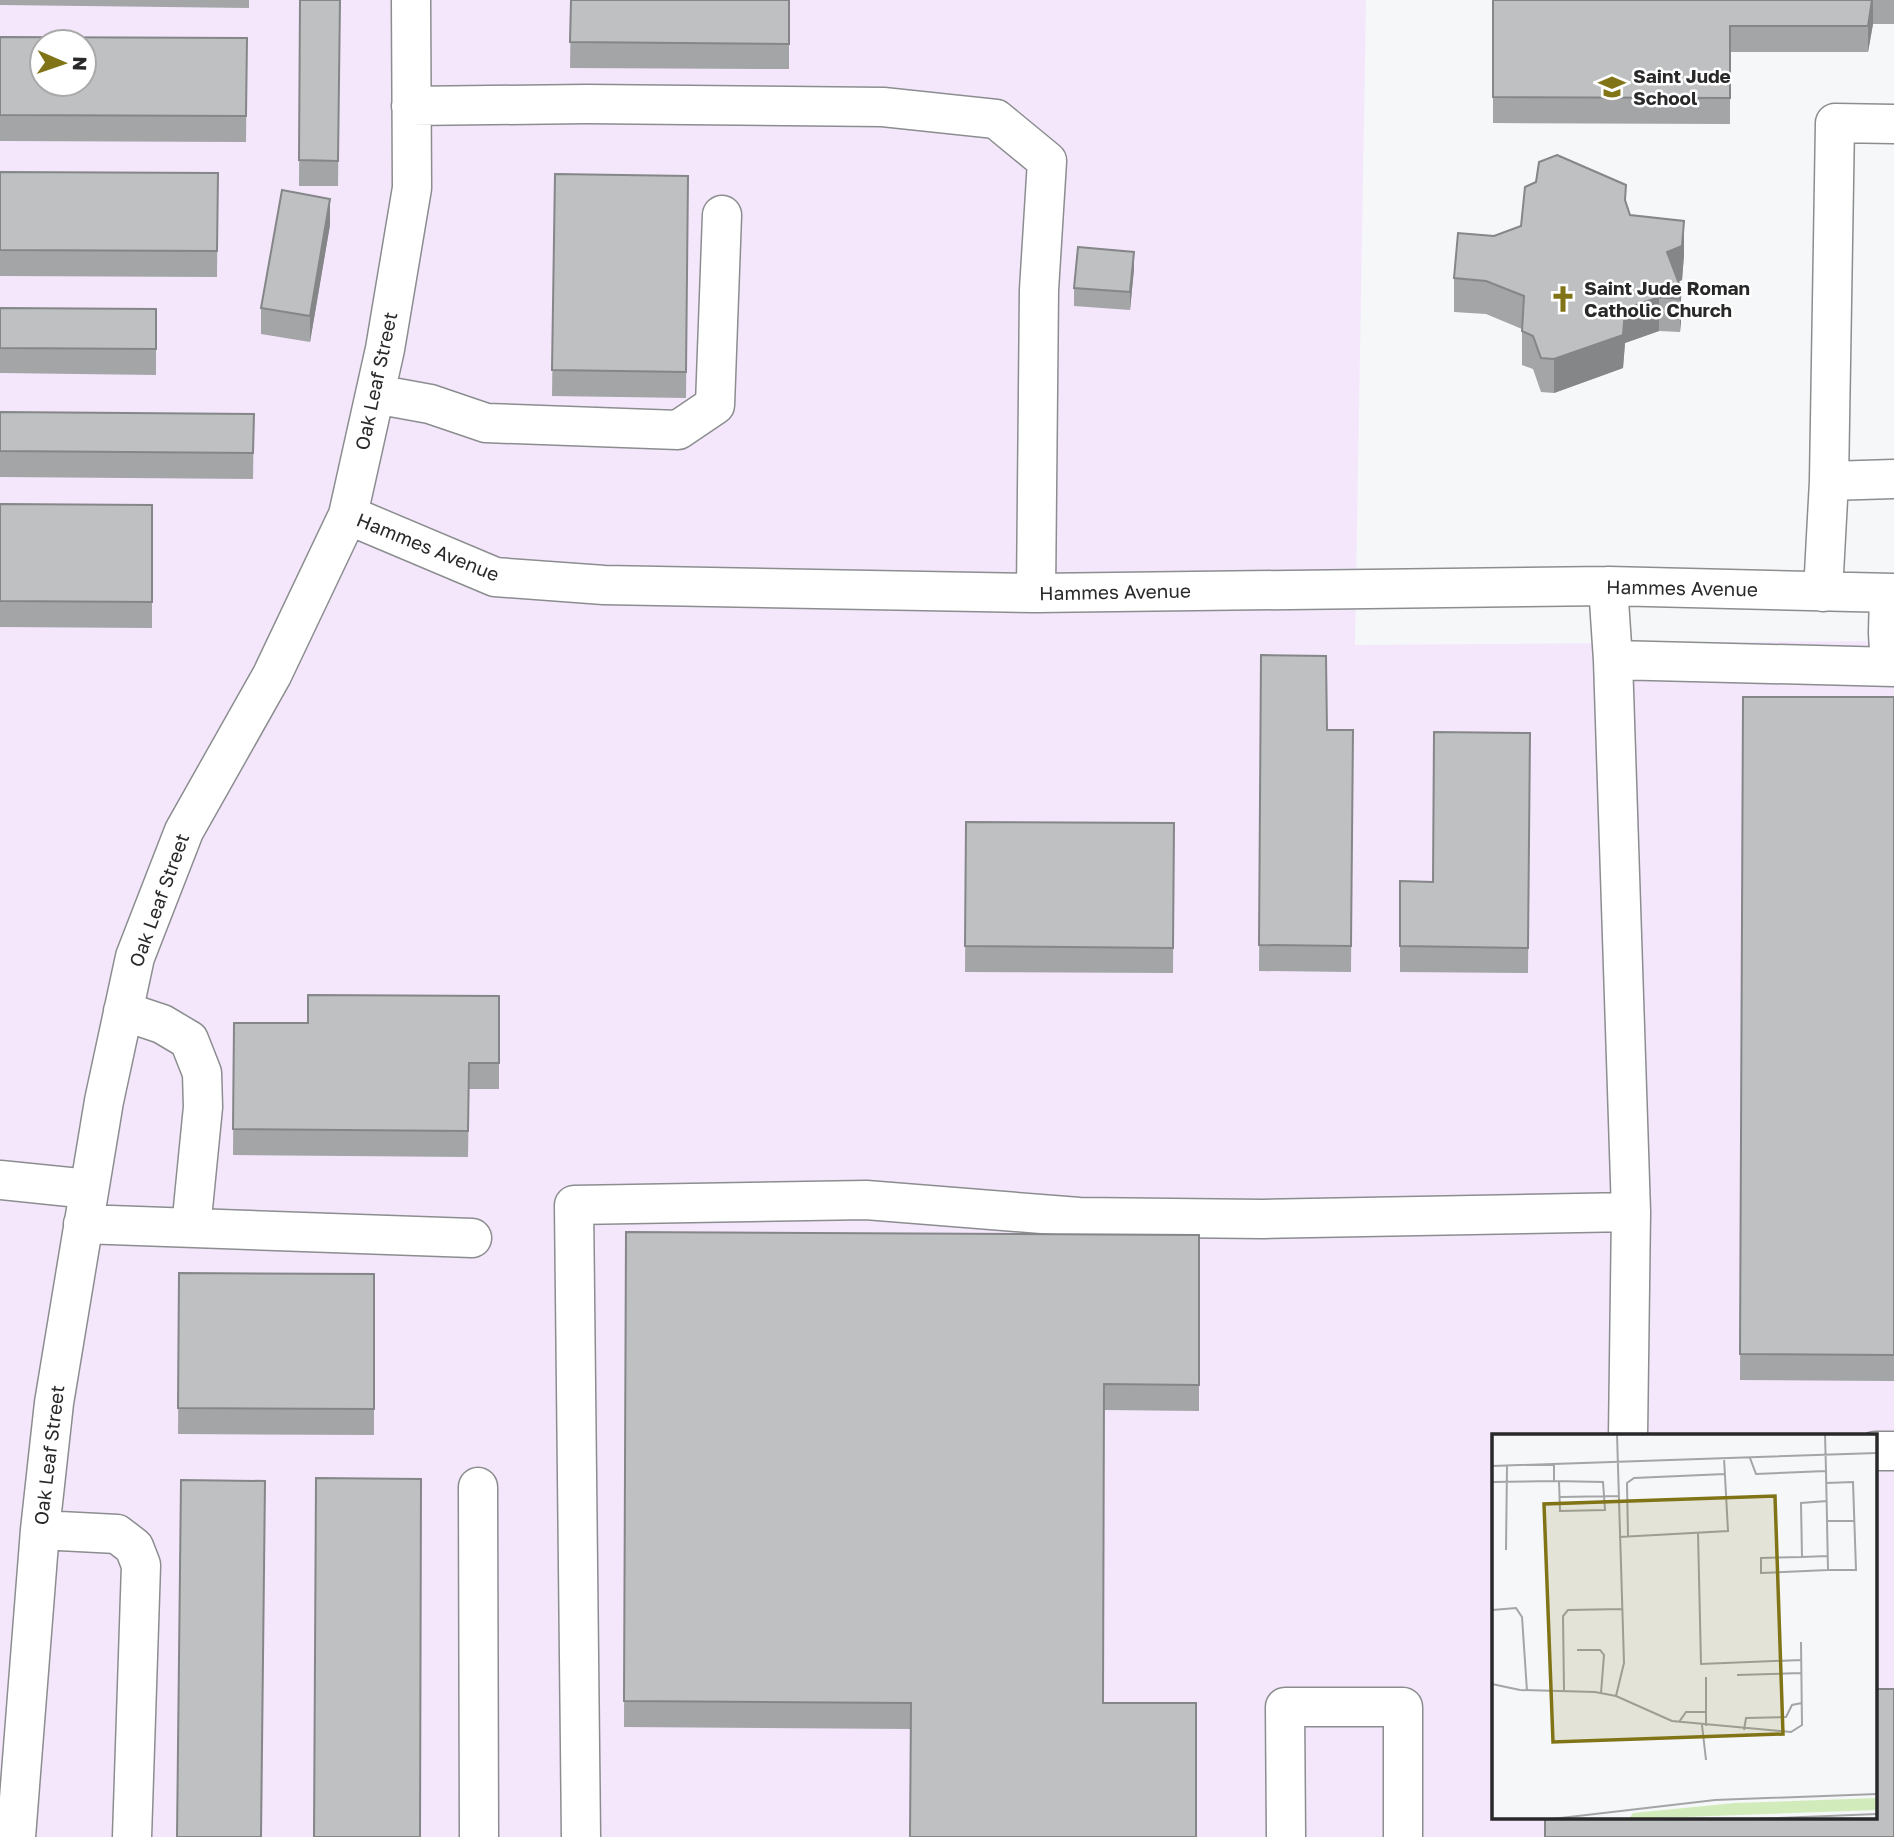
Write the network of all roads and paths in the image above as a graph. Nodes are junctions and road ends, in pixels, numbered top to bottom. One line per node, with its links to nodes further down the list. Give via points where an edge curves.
1 (411, 0): 2 (street, Oak Leaf Street)
2 (411, 106): 5 (street, Oak Leaf Street, via 412,187); 11 (street, via 883,107 996,119 1047,161 1039,290)
3 (1894, 124): 7 (street, via 1835,123)
4 (722, 215): 5 (street, via 715,405 678,430 486,423 430,404)
5 (375, 394): 8 (street, Oak Leaf Street)
6 (1894, 479): 7 (street)
7 (1829, 481): 10 (street)
8 (348, 515): 11 (street, Hammes Avenue, via 495,577 604,585); 15 (street, Oak Leaf Street, via 272,675 184,831 135,957)
9 (1608, 586): 10 (street, Hammes Avenue); 11 (street, Hammes Avenue); 13 (street)
10 (1823, 592): 12 (street, Hammes Avenue)
11 (1036, 593)
12 (1891, 593): 14 (street, via 1888,633)
13 (1613, 660): 14 (street); 18 (street)
14 (1892, 667)
15 (123, 1011): 17 (street, Oak Leaf Street); 19 (street, via 162,1024 189,1040 202,1073)
16 (0, 1180): 17 (street)
17 (86, 1207): 19 (street); 25 (street, Oak Leaf Street, via 54,1403)
18 (1631, 1212): 21 (street); 29 (street, via 1263,1219 1079,1217 866,1200 574,1205)
19 (191, 1228): 20 (street)
20 (472, 1238)
21 (1628, 1434)
22 (1876, 1451): 23 (street)
23 (1894, 1451)
24 (478, 1487): 28 (street)
25 (40, 1530): 26 (street, Oak Leaf Street); 27 (street, via 117,1534 134,1547 141,1565)
26 (16, 1837)
27 (132, 1837)
28 (479, 1837)
29 (581, 1837)
30 (1286, 1837): 31 (street, via 1285,1707 1403,1707)
31 (1403, 1837)

